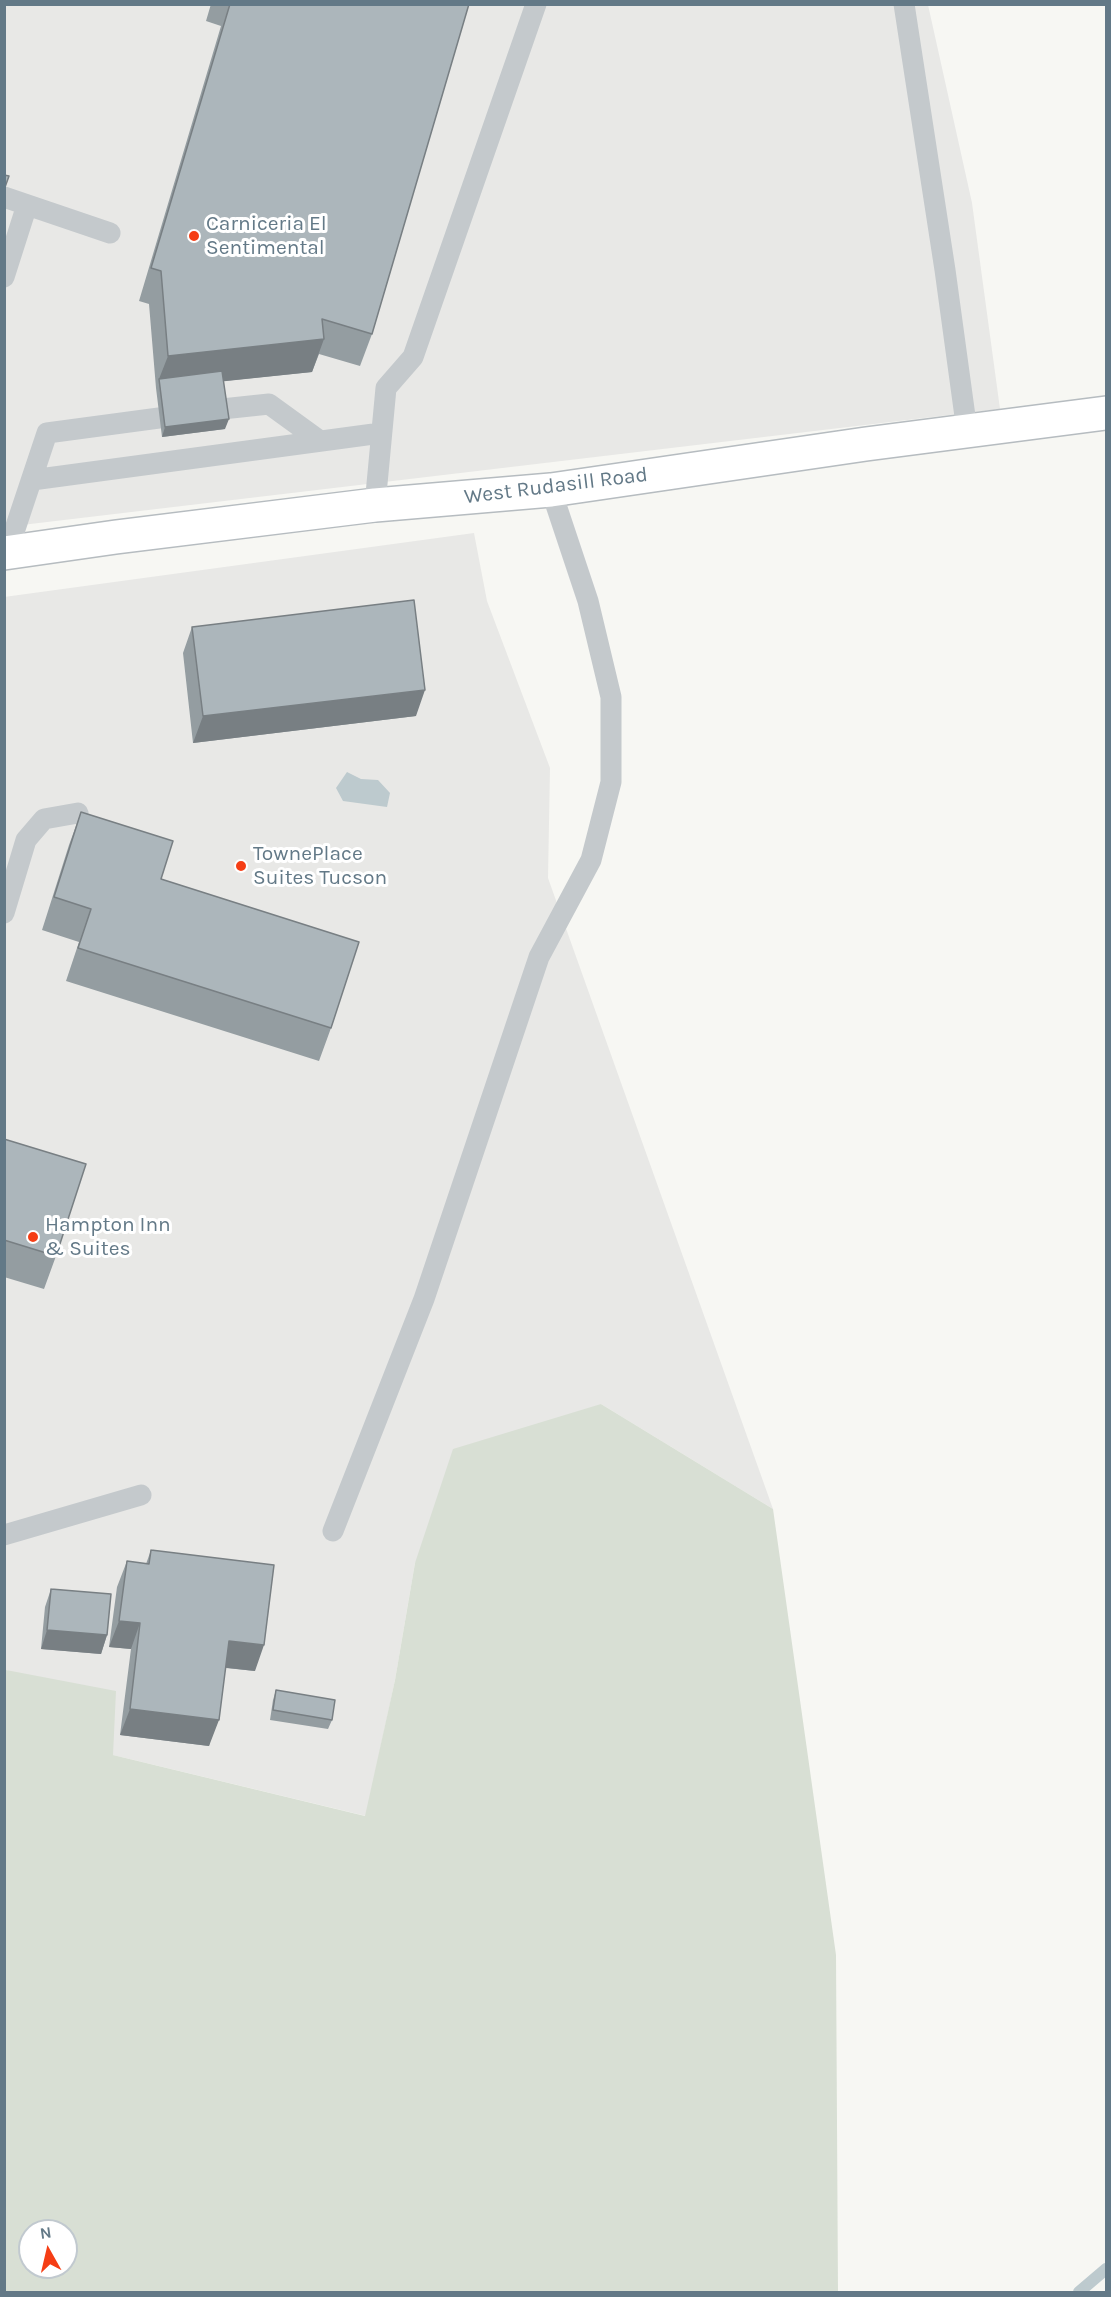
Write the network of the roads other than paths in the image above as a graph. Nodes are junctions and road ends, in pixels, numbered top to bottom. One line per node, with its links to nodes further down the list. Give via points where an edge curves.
1 (536, 4): 11 (lane, via 413,357 386,388)
2 (904, 4): 10 (lane)
3 (4, 197): 4 (lane)
4 (27, 205): 5 (lane); 6 (lane)
5 (110, 233)
6 (4, 277)
7 (222, 409): 12 (lane, via 269,404)
8 (1107, 413): 10 (street, West Rudasill Road)
9 (159, 418): 13 (lane, via 47,433)
10 (967, 431): 14 (street, West Rudasill Road)
11 (381, 433): 12 (lane); 15 (lane)
12 (320, 441): 13 (lane)
13 (32, 480): 16 (lane)
14 (550, 490): 15 (street, West Rudasill Road); 20 (lane, via 588,601 611,698 611,782 591,860 539,957 424,1299)
15 (375, 505): 16 (street, West Rudasill Road)
16 (6, 553)
17 (78, 813): 18 (lane, via 44,819 26,840)
18 (4, 913)
19 (141, 1495): 21 (lane)
20 (333, 1531)
21 (4, 1535)

